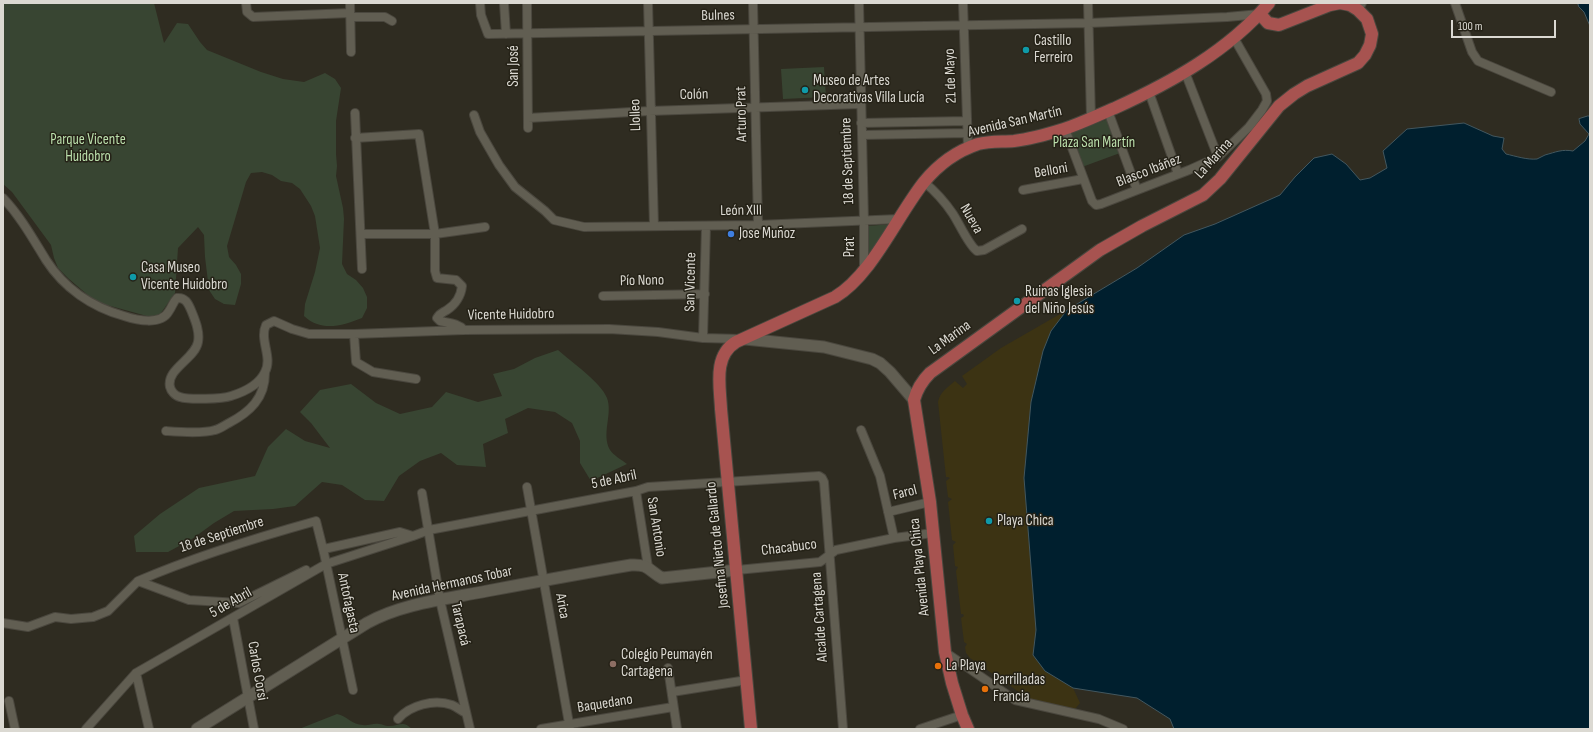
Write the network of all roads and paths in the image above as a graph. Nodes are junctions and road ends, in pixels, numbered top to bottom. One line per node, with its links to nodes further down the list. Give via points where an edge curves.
1 (246, 3): 15 (street, via 247,12 253,17)
2 (350, 3): 15 (street)
3 (480, 3): 23 (street, Bulnes, via 481,15 488,34)
4 (504, 3): 23 (street)
5 (527, 3): 22 (street, San José)
6 (648, 3): 21 (street, Llolleo)
7 (753, 3): 20 (street, Arturo Prat)
8 (859, 3): 19 (street, 18 de Septiembre)
9 (963, 3): 18 (street, 21 de Mayo)
10 (1088, 3): 17 (street)
11 (1269, 3): 14 (main road, Avenida San Martín)
12 (1455, 3): 28 (street, via 1472,52 1478,61)
13 (1360, 6): 14 (main road, La Marina, via 1334,4 1279,25 1268,23); 72 (main road, La Marina, via 1372,34 1368,50 1358,63 1294,94 1279,106 1209,190 1125,235 1081,263 930,373 921,383)
14 (1260, 14): 17 (street, Bulnes); 24 (main road, Avenida San Martín)
15 (351, 15): 16 (street, via 385,17); 25 (street)
16 (392, 21)
17 (1089, 23): 18 (street, Bulnes); 36 (street)
18 (964, 26): 19 (street, Bulnes); 37 (street, 21 de Mayo)
19 (859, 27): 20 (street, Bulnes); 29 (street, 18 de Septiembre)
20 (754, 29): 21 (street, Bulnes); 30 (street, Arturo Prat)
21 (648, 31): 22 (street, Bulnes); 31 (street, Llolleo)
22 (528, 33): 23 (street, Bulnes); 35 (street, San José)
23 (506, 34)
24 (1234, 38): 26 (main road, Avenida San Martín); 45 (street, Blasco Ibáñez, via 1266,94 1267,101 1249,127)
25 (350, 52)
26 (1185, 72): 27 (main road, Avenida San Martín); 45 (street)
27 (1149, 92): 32 (main road, Avenida San Martín); 46 (street)
28 (1551, 92)
29 (861, 104): 30 (street, Colón); 38 (street, 18 de Septiembre)
30 (755, 108): 31 (street, Colón); 54 (street, Arturo Prat)
31 (649, 111): 35 (street, Colón); 55 (street, Llolleo)
32 (1108, 111): 36 (main road, Avenida San Martín); 50 (street)
33 (355, 113): 43 (street)
34 (474, 115): 55 (street, León XIII, via 480,132 515,187 554,220 584,227)
35 (528, 118): 39 (street, San José)
36 (1091, 118): 40 (main road, Avenida San Martín)
37 (967, 121): 38 (street); 41 (street, 21 de Mayo)
38 (861, 123): 42 (street, 18 de Septiembre)
39 (528, 128)
40 (1064, 129): 44 (main road, Avenida San Martín, via 1033,138 987,142); 47 (street, Blasco Ibáñez)
41 (967, 133): 42 (street); 44 (street, 21 de Mayo)
42 (862, 135): 53 (street, 18 de Septiembre)
43 (355, 138): 59 (street); 60 (street, via 419,134)
44 (968, 148): 48 (main road, Avenida San Martín, via 932,171)
45 (1218, 157): 46 (street, Blasco Ibáñez)
46 (1178, 174): 50 (street, Blasco Ibáñez)
47 (1083, 179): 49 (street, Belloni); 50 (street, Blasco Ibáñez, via 1096,205)
48 (924, 182): 52 (main road, Avenida San Martín); 58 (street, Nueva, via 947,206 971,246 977,251 984,250)
49 (1023, 190)
50 (1137, 190)
51 (3, 198): 70 (street, via 22,221 56,274 79,295 97,306 127,317 148,321 169,312 176,298 186,300 197,327 198,343 170,379 170,386 178,396 210,399 230,397 254,385)
52 (899, 219): 53 (street, León XIII); 62 (main road, Avenida San Martín)
53 (864, 222): 54 (street, León XIII); 62 (street, Prat)
54 (758, 225): 56 (street, León XIII)
55 (654, 226): 56 (street, León XIII)
56 (706, 226): 63 (street, San Vicente)
57 (485, 227): 60 (street)
58 (1022, 229)
59 (360, 234): 60 (street); 61 (street)
60 (435, 234): 65 (street, via 437,278 456,280 462,286 458,300 448,310 440,312 437,318)
61 (362, 269)
62 (864, 272): 68 (main road, Avenida San Martín, via 835,297)
63 (704, 294): 64 (street, Pío Nono); 67 (street, San Vicente)
64 (603, 296)
65 (464, 330): 66 (street, Vicente Huidobro); 67 (street, Vicente Huidobro, via 609,329)
66 (354, 334): 70 (street, Vicente Huidobro, via 309,334 271,322 264,330 268,358); 71 (street, via 356,362 373,372)
67 (703, 338): 68 (street, Vicente Huidobro)
68 (745, 339): 69 (main road, Avenida San Martín, via 732,345); 72 (street, Vicente Huidobro, via 824,347 872,359 890,372)
69 (721, 358): 76 (main road, Josefina Nieto de Gallardo, via 720,409)
70 (265, 372): 74 (street, via 260,397 242,416 215,430 184,433)
71 (416, 379)
72 (914, 400): 80 (main road, Avenida Playa Chica)
73 (861, 430): 82 (street, via 880,476)
74 (166, 431)
75 (822, 478): 76 (street, 5 de Abril, via 819,476); 89 (street, Alcalde Cartagena)
76 (728, 481): 78 (street, 5 de Abril, via 648,486); 92 (main road, Josefina Nieto de Gallardo)
77 (527, 487): 81 (street, Arica)
78 (636, 491): 81 (street, 5 de Abril); 91 (street, San Antonio)
79 (422, 493): 84 (street, Tarapacá)
80 (930, 502): 82 (street, Farol); 85 (main road, Avenida Playa Chica)
81 (531, 511): 84 (street, 5 de Abril); 94 (street, Arica)
82 (888, 512): 87 (street)
83 (316, 521): 88 (street, Antofagasta); 93 (street, 18 de Septiembre, via 183,562)
84 (429, 530): 86 (street, 5 de Abril); 95 (street, Tarapacá)
85 (933, 533): 87 (street, Chacabuco); 99 (main road, Avenida Playa Chica)
86 (413, 536): 88 (street, 5 de Abril, via 400,532); 90 (street, 5 de Abril)
87 (894, 538): 89 (street, Chacabuco, via 836,550)
88 (324, 549): 90 (street, Antofagasta)
89 (829, 555): 92 (street, Chacabuco, via 820,562); 121 (street, Alcalde Cartagena)
90 (326, 564): 93 (street, via 313,566 239,603 190,600); 96 (street, 5 de Abril); 98 (street, Antofagasta)
91 (648, 567): 92 (street, Chacabuco, via 662,578); 94 (street, Avenida Hermanos Tobar, via 640,564 631,565)
92 (737, 570): 102 (main road, Josefina Nieto de Gallardo)
93 (138, 581): 97 (street, via 108,611 93,617 55,617 28,627)
94 (544, 581): 95 (street, Avenida Hermanos Tobar); 111 (street, Arica)
95 (440, 600): 98 (street, Avenida Hermanos Tobar, via 390,612); 108 (street, Tarapacá)
96 (233, 618): 101 (street, 5 de Abril); 105 (street, Carlos Corsi)
97 (3, 623)
98 (342, 639): 103 (street, Antofagasta); 105 (street, Avenida Hermanos Tobar)
99 (945, 652): 109 (main road, Avenida Playa Chica); 124 (street, via 1015,700 1099,719)
100 (668, 668): 104 (street)
101 (136, 673): 113 (street, 5 de Abril); 114 (street)
102 (747, 680): 104 (street); 120 (main road, Josefina Nieto de Gallardo)
103 (353, 690)
104 (672, 692): 107 (street)
105 (248, 697): 115 (street, Avenida Hermanos Tobar); 116 (street, Carlos Corsi)
106 (9, 701): 112 (street)
107 (673, 708): 111 (street, Baquedano); 119 (street)
108 (466, 713): 110 (street, via 450,705 426,704 412,708); 117 (street)
109 (962, 715): 122 (street); 123 (main road, Avenida Playa Chica)
110 (398, 718)
111 (569, 726): 118 (street, Baquedano)
112 (14, 729)
113 (86, 729)
114 (148, 729)
115 (197, 729)
116 (254, 729)
117 (470, 729)
118 (541, 729)
119 (676, 729)
120 (751, 729)
121 (843, 729)
122 (920, 729)
123 (968, 729)
124 (1123, 729)

